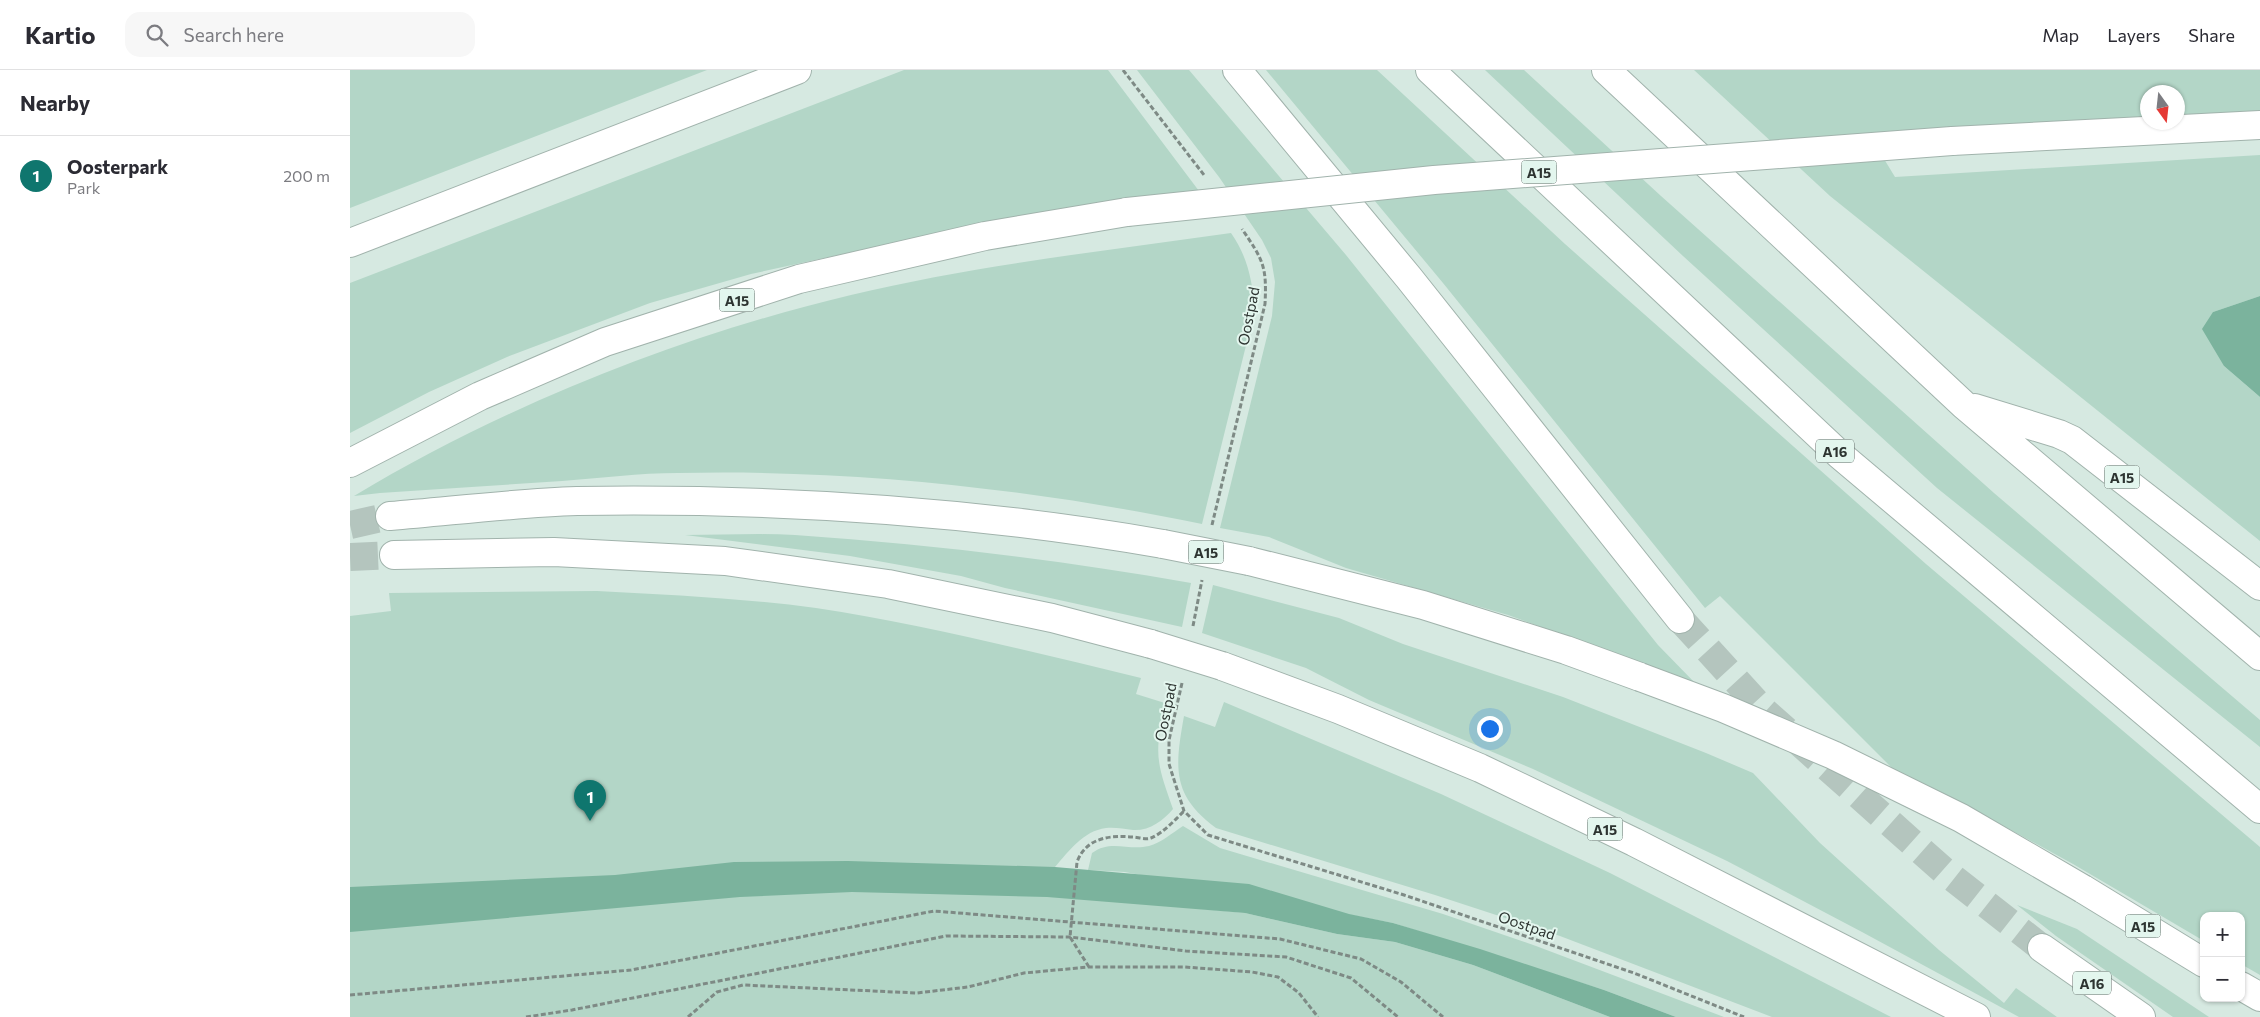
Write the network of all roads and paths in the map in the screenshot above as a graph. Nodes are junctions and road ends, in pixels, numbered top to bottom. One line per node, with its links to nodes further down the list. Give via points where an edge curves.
1 (797, 70): 9 (highway)
2 (1123, 70): 7 (path)
3 (1237, 70): 17 (highway, via 1409,278)
4 (1430, 70): 21 (highway, A16, via 1840,455)
5 (1606, 70): 10 (highway)
6 (2260, 125): 11 (highway, A15, bridge, via 1952,141 1434,180 1127,212 985,236 790,282 605,342 480,396)
7 (1207, 180)
8 (1240, 227): 13 (path, Oostpad, via 1262,258 1266,276 1265,304)
9 (350, 243)
10 (1964, 405): 16 (highway, A15, via 2072,440); 19 (highway)
11 (359, 458)
12 (390, 516): 26 (highway, A15, bridge, via 575,502 846,506 980,517 1102,533 1249,561 1424,605 1566,650 1723,708 1841,760 1960,818)
13 (1210, 534)
14 (394, 555): 39 (highway, A15, bridge, via 554,552 725,561 888,584 1052,618 1151,644 1222,666 1338,709 1480,768 1643,847)
15 (1203, 572): 18 (path)
16 (2260, 586)
17 (1680, 619)
18 (1192, 629)
19 (2260, 656)
20 (1183, 678): 22 (path, Oostpad, via 1169,740 1169,764)
21 (2260, 809)
22 (1184, 811): 23 (path, via 1150,838 1116,836 1095,841 1081,850 1076,862); 38 (path, Oostpad, via 1208,835 1413,898 1634,973)
23 (1072, 922): 24 (path); 31 (path, via 934,911 631,970); 37 (path, via 1280,939 1362,959 1401,982)
24 (1070, 936): 27 (path); 28 (path, via 946,936); 36 (path, via 1186,951 1286,957 1351,978)
25 (2042, 948): 40 (highway, A16)
26 (2200, 961)
27 (1089, 967): 29 (path, via 1024,973 968,987 917,993); 35 (path, via 1185,967 1278,977 1299,993)
28 (741, 977): 29 (path); 33 (path)
29 (743, 985): 34 (path, via 717,992)
30 (2245, 988): 32 (highway)
31 (350, 995)
32 (2260, 997)
33 (526, 1017)
34 (688, 1017)
35 (1318, 1017)
36 (1398, 1017)
37 (1443, 1017)
38 (1744, 1017)
39 (1976, 1017)
40 (2141, 1017)

